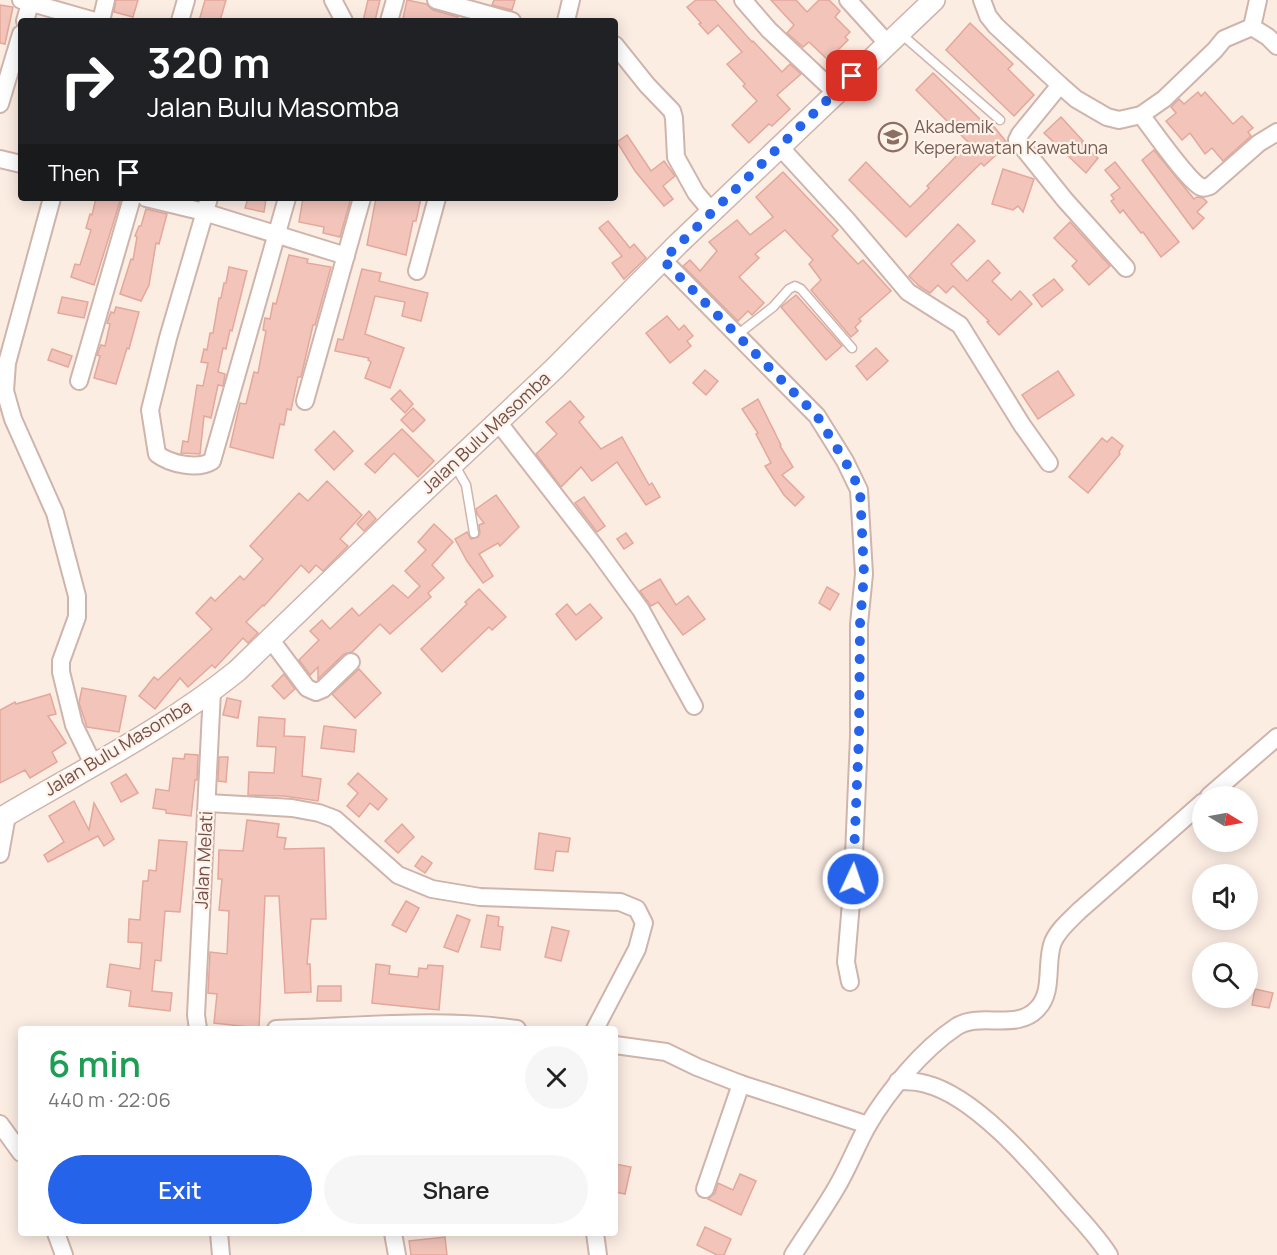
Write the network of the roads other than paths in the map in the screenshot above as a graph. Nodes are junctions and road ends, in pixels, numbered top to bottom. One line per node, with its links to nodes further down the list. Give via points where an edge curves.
1 (106, 0): 16 (street)
2 (186, 0): 17 (street)
3 (333, 0): 18 (street)
4 (395, 0): 19 (street)
5 (436, 0): 13 (street)
6 (571, 0): 21 (street)
7 (743, 0): 28 (street)
8 (848, 0): 23 (street)
9 (934, 0): 23 (street, Jalan Bulu Masomba)
10 (982, 0): 27 (street, via 996,26)
11 (1258, 0): 22 (street)
12 (27, 1): 14 (street); 15 (street)
13 (472, 11): 20 (street)
14 (25, 18)
15 (85, 18)
16 (101, 18)
17 (181, 18)
18 (342, 18)
19 (390, 18)
20 (500, 18)
21 (567, 18)
22 (1252, 27): 25 (street); 30 (street, via 1224,39 1164,99)
23 (893, 38): 28 (street, Jalan Bulu Masomba); 31 (lane)
24 (18, 44): 29 (street)
25 (1277, 46)
26 (618, 49): 43 (street, via 672,111 676,157 686,179)
27 (1060, 86): 30 (street, via 1107,117 1119,120); 47 (street, via 1017,140)
28 (835, 92): 33 (street, Jalan Bulu Masomba)
29 (0, 104)
30 (1142, 115): 32 (street, via 1187,173 1204,188)
31 (1000, 120)
32 (1277, 132)
33 (780, 147): 43 (street, Jalan Bulu Masomba); 54 (street, via 908,292 960,325)
34 (0, 159): 35 (street)
35 (18, 163)
36 (51, 201): 62 (street, via 7,363 5,391 13,419 55,513 77,597 77,616 60,672 74,725)
37 (131, 201): 51 (street)
38 (172, 201): 42 (street)
39 (286, 201): 44 (street)
40 (361, 201): 45 (street)
41 (436, 201): 48 (street)
42 (206, 205): 44 (street); 44 (street, via 150,410 155,447 164,459 194,466 212,461)
43 (712, 212): 46 (street, Jalan Bulu Masomba)
44 (276, 236): 45 (street)
45 (346, 256): 52 (street)
46 (663, 260): 49 (street); 53 (street, Jalan Bulu Masomba)
47 (1126, 268)
48 (417, 271)
49 (737, 335): 50 (lane, via 795,286); 68 (street, via 817,416 860,490 864,574 853,879 846,962)
50 (852, 348)
51 (79, 381)
52 (305, 401)
53 (498, 423): 55 (street, Jalan Bulu Masomba); 60 (street, via 641,610)
54 (1049, 463)
55 (454, 464): 56 (lane, via 466,485); 57 (street, Jalan Bulu Masomba)
56 (474, 533)
57 (271, 640): 58 (street, via 307,688 316,692); 59 (street, Jalan Bulu Masomba)
58 (351, 662)
59 (212, 691): 62 (street, Jalan Bulu Masomba); 64 (street, Jalan Melati)
60 (694, 706)
61 (1277, 737): 63 (street)
62 (94, 766): 66 (street, Jalan Bulu Masomba)
63 (1221, 786)
64 (208, 803): 69 (street, Jalan Melati); 72 (street, via 291,808 335,819 398,875 432,889 480,897 620,902 637,909 644,923 637,949)
65 (1192, 812): 74 (street, via 1062,928 1053,942 1047,991 1039,1008 1011,1021 977,1020 958,1026)
66 (4, 817): 67 (street)
67 (0, 854)
68 (850, 982)
69 (198, 1026)
70 (434, 1026): 71 (street)
71 (498, 1026)
72 (598, 1026)
73 (618, 1045): 75 (street, via 666,1052)
74 (898, 1081): 77 (street); 89 (street, via 927,1084 976,1111 1048,1181)
75 (741, 1084): 77 (street); 79 (street)
76 (0, 1124): 78 (street)
77 (868, 1125): 88 (street, via 836,1190)
78 (18, 1149)
79 (705, 1189)
80 (57, 1236): 84 (street)
81 (219, 1236): 85 (street)
82 (394, 1236): 86 (street)
83 (595, 1236): 87 (street)
84 (64, 1255)
85 (221, 1255)
86 (397, 1255)
87 (598, 1255)
88 (793, 1255)
89 (1109, 1255)

